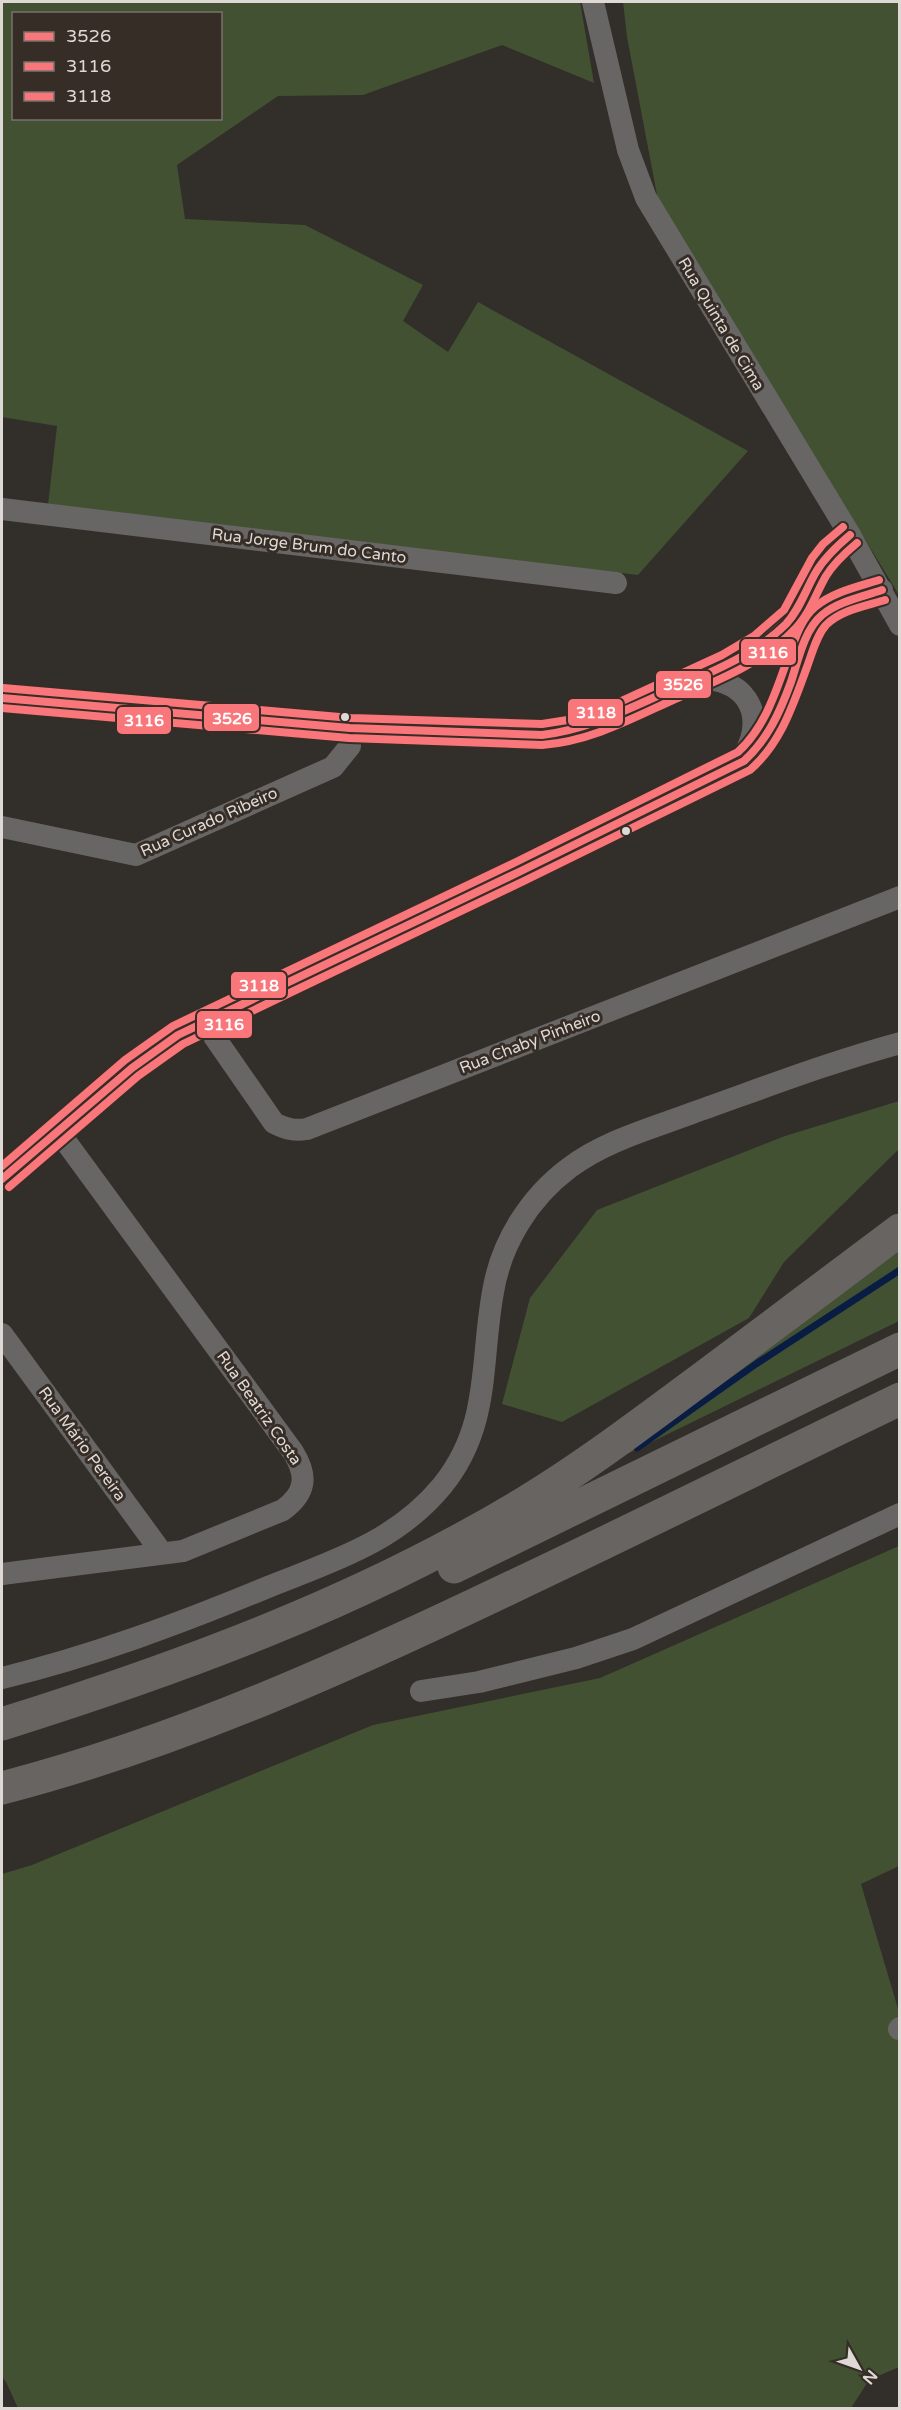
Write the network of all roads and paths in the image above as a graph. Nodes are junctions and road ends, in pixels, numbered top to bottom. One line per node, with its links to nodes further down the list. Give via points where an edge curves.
1 (593, 2): 3 (street, Rua Quinta de Cima, via 628,150 646,198)
2 (2, 509): 4 (street, Rua Jorge Brum do Canto)
3 (850, 535): 5 (street, Rua Quinta de Cima); 7 (street, via 834,547 788,622 772,637)
4 (616, 583)
5 (882, 590): 6 (street, Rua Quinta de Cima); 10 (street, via 821,616 809,632 766,738 755,752)
6 (900, 625)
7 (689, 681): 9 (street, via 597,723 566,732 542,735); 10 (street, via 710,678 726,682 741,693 752,709 755,720 751,743)
8 (2, 698): 9 (street)
9 (350, 728): 11 (street, Rua Curado Ribeiro, via 350,746 333,767 136,855)
10 (733, 767): 13 (street)
11 (2, 827)
12 (900, 897): 13 (street, Rua Chaby Pinheiro, via 296,1131 274,1123)
13 (204, 1022): 15 (street, via 157,1048)
14 (900, 1043): 26 (street, via 841,1060 621,1140 576,1163 552,1183 528,1210 502,1255 493,1291 480,1406 471,1438 444,1483 403,1525 374,1543 205,1613 115,1645)
15 (58, 1131): 16 (street); 23 (street, Rua Beatriz Costa, via 293,1452 304,1476 295,1502 283,1510 183,1551)
16 (2, 1179)
17 (900, 1230): 28 (highway, via 637,1427 490,1523 297,1618 192,1661)
18 (2, 1334): 23 (street, Rua Mário Pereira)
19 (900, 1349): 29 (highway, via 307,1634 130,1702)
20 (900, 1399): 24 (highway)
21 (900, 1415): 24 (highway)
22 (900, 1514): 27 (street, via 633,1639 479,1682)
23 (162, 1553): 25 (street, Rua Beatriz Costa)
24 (578, 1556): 30 (highway, via 276,1694 113,1754)
25 (2, 1574)
26 (2, 1678)
27 (421, 1691)
28 (2, 1724)
29 (2, 1742)
30 (2, 1788)

